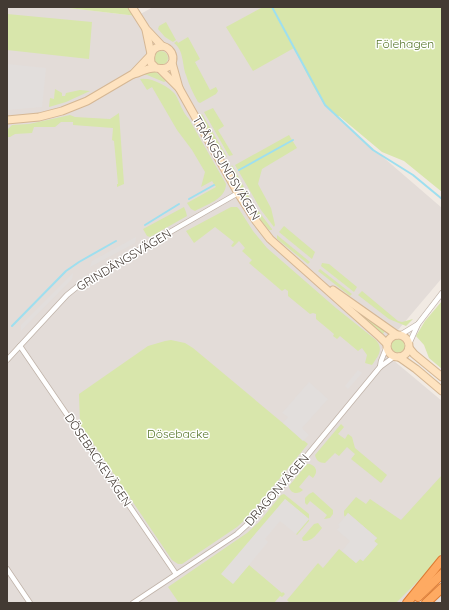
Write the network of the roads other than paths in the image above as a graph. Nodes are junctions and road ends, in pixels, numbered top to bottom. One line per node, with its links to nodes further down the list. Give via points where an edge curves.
1 (132, 7): 2 (main road)
2 (146, 30): 3 (main road); 4 (main road)
3 (162, 46): 4 (main road, via 156,48); 5 (main road, via 172,52)
4 (151, 55): 6 (main road, via 151,62); 7 (main road)
5 (172, 63): 6 (main road, via 166,68); 8 (main road, TRÅNGSUNDSVÄGEN)
6 (158, 68): 7 (main road); 8 (main road, TRÅNGSUNDSVÄGEN)
7 (133, 74): 9 (main road, via 87,101 62,111 39,117)
8 (179, 88): 10 (main road, TRÅNGSUNDSVÄGEN)
9 (7, 120)
10 (238, 193): 11 (main road, TRÅNGSUNDSVÄGEN, via 270,239); 16 (street, GRINDÄNGSVÄGEN, via 83,282 67,295)
11 (313, 276): 14 (main road, TRÅNGSUNDSVÄGEN); 15 (main road, TRÅNGSUNDSVÄGEN)
12 (442, 293): 13 (street)
13 (418, 324): 14 (street); 17 (street)
14 (399, 335): 15 (main road, via 392,337); 17 (main road, via 405,337)
15 (387, 345): 18 (main road, via 389,353); 20 (street, DRAGONVÄGEN)
16 (20, 346): 19 (street, GRINDÄNGSVÄGEN); 27 (street, DÖSEBACKEVÄGEN)
17 (409, 346): 18 (main road, via 404,355); 22 (main road, via 414,354)
18 (397, 357): 20 (street, DRAGONVÄGEN); 21 (main road)
19 (7, 360)
20 (380, 367): 27 (street, DRAGONVÄGEN, via 249,523 237,534)
21 (427, 377): 23 (main road); 24 (main road)
22 (442, 377)
23 (442, 386)
24 (442, 391)
25 (442, 560): 32 (highway)
26 (7, 569): 30 (street)
27 (176, 574): 31 (street, DRAGONVÄGEN)
28 (442, 574): 33 (highway)
29 (442, 588): 34 (highway)
30 (30, 603)
31 (133, 603)
32 (407, 603)
33 (412, 603)
34 (426, 603)

